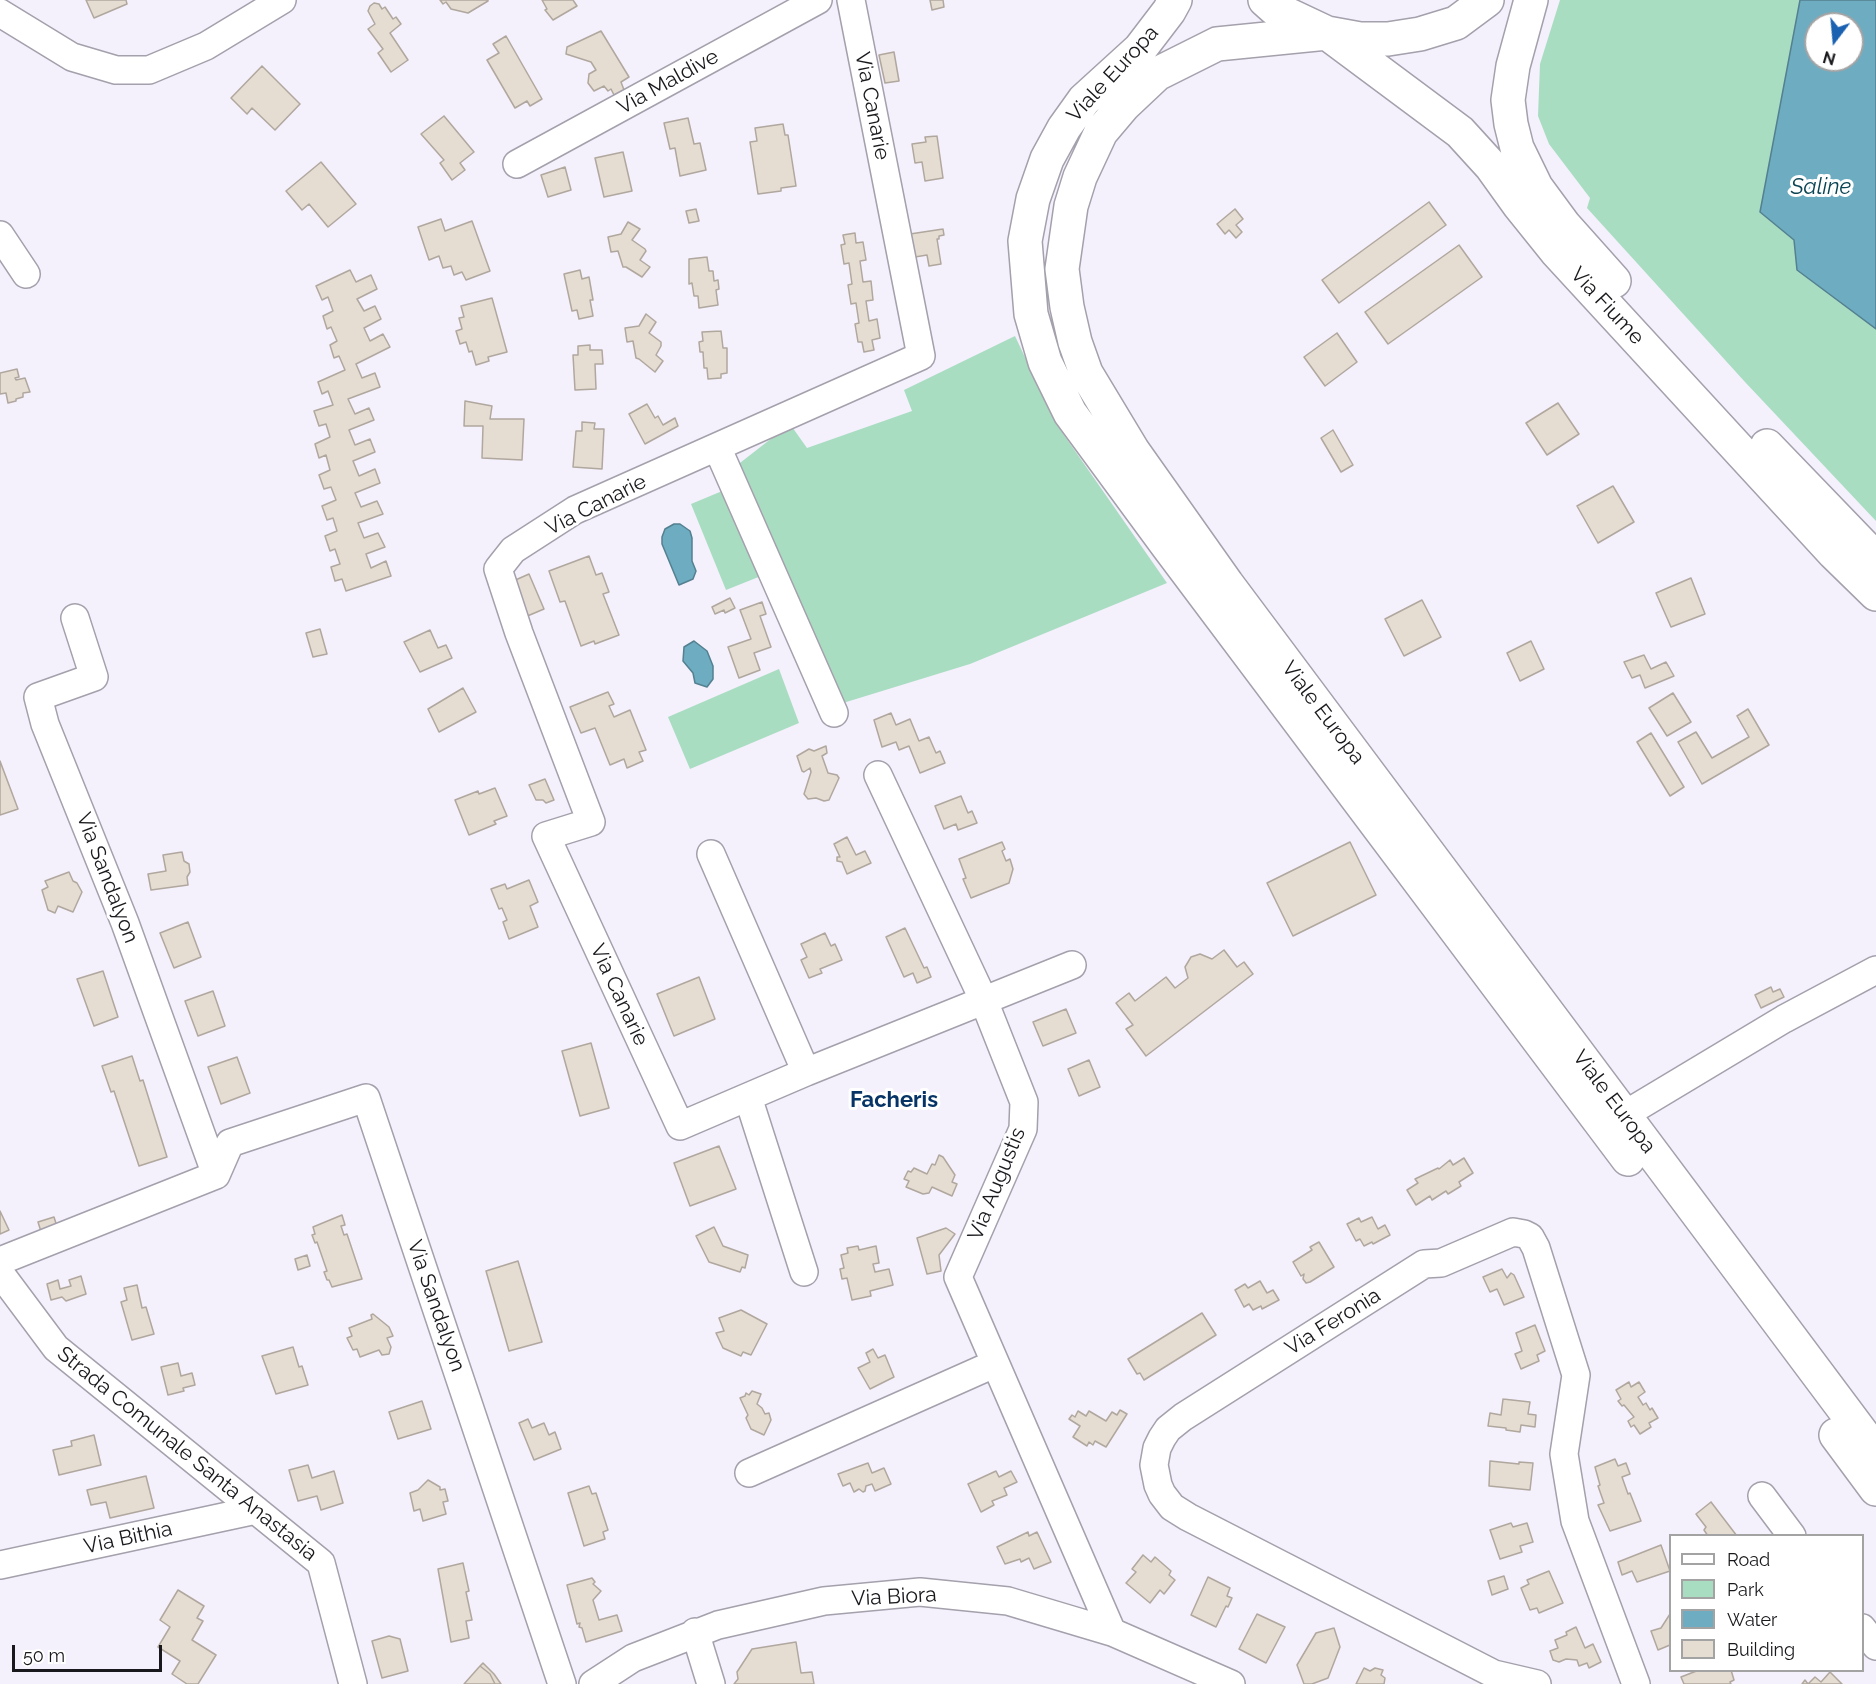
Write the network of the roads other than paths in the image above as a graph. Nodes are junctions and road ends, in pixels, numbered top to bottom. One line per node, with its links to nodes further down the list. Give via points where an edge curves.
1 (282, 0): 8 (street, via 206,46 149,70 116,70 72,57)
2 (818, 0): 10 (street, Via Maldive)
3 (851, 0): 13 (street, Via Canarie, via 921,356)
4 (1175, 0): 33 (main road, Viale Europa, via 1140,49 1084,100 1064,128 1047,159 1033,199 1025,241 1031,314 1046,362 1070,413)
5 (1265, 0): 9 (main road)
6 (1487, 0): 9 (main road, via 1456,23 1420,34 1360,39)
7 (1531, 0): 14 (main road, Via Fiume, via 1513,66 1509,100 1517,148 1536,187 1646,318)
8 (0, 14)
9 (1327, 33): 15 (main road, Via Fiume, via 1460,132 1556,251); 25 (main road, Viale Europa, via 1217,44 1157,74 1101,132 1080,177 1066,235 1062,269 1075,342 1086,373 1133,451 1227,584)
10 (518, 164)
11 (0, 235): 12 (street)
12 (26, 274)
13 (717, 447): 17 (street); 24 (street, Via Canarie, via 575,510 513,550 498,569 591,822 546,836 680,1126)
14 (1876, 559)
15 (1876, 594)
16 (75, 618): 26 (street, Via Sandalyon, via 94,677 38,697)
17 (834, 714)
18 (878, 775): 22 (street, Via Augustis)
19 (711, 854): 23 (street)
20 (1072, 965): 22 (street)
21 (1876, 970): 25 (street, via 1784,1019)
22 (984, 1001): 23 (street); 30 (street, Via Augustis, via 1024,1102 1023,1129 958,1277)
23 (806, 1072): 24 (street)
24 (748, 1096): 28 (street)
25 (1624, 1115): 31 (main road, Viale Europa)
26 (216, 1175): 27 (street); 43 (street, Via Sandalyon, via 230,1143 366,1098)
27 (0, 1261)
28 (804, 1272)
29 (0, 1273): 35 (street, Strada Comunale Santa Anastasia, via 56,1348)
30 (994, 1364): 32 (street); 40 (street, Via Augustis)
31 (1876, 1452)
32 (749, 1473)
33 (1876, 1489)
34 (1762, 1496): 36 (street)
35 (256, 1510): 37 (street, Via Bithia); 42 (street, Strada Comunale Santa Anastasia, via 321,1563)
36 (1790, 1534)
37 (0, 1565)
38 (1864, 1629): 41 (street)
39 (695, 1632): 40 (street, Via Biora, via 824,1601 920,1592 1008,1601); 44 (street, Via Biora, via 633,1658); 45 (street)
40 (1112, 1632): 46 (street, Via Biora)
41 (1876, 1646)
42 (353, 1684)
43 (562, 1684)
44 (593, 1684)
45 (711, 1684)
46 (1231, 1684)
47 (1537, 1684): 48 (street, Via Feronia, via 1494,1674 1177,1511 1162,1494 1154,1465 1162,1438 1183,1417 1424,1264 1441,1263 1513,1232 1530,1238 1536,1248 1576,1375 1564,1454 1575,1521)
48 (1636, 1684)

